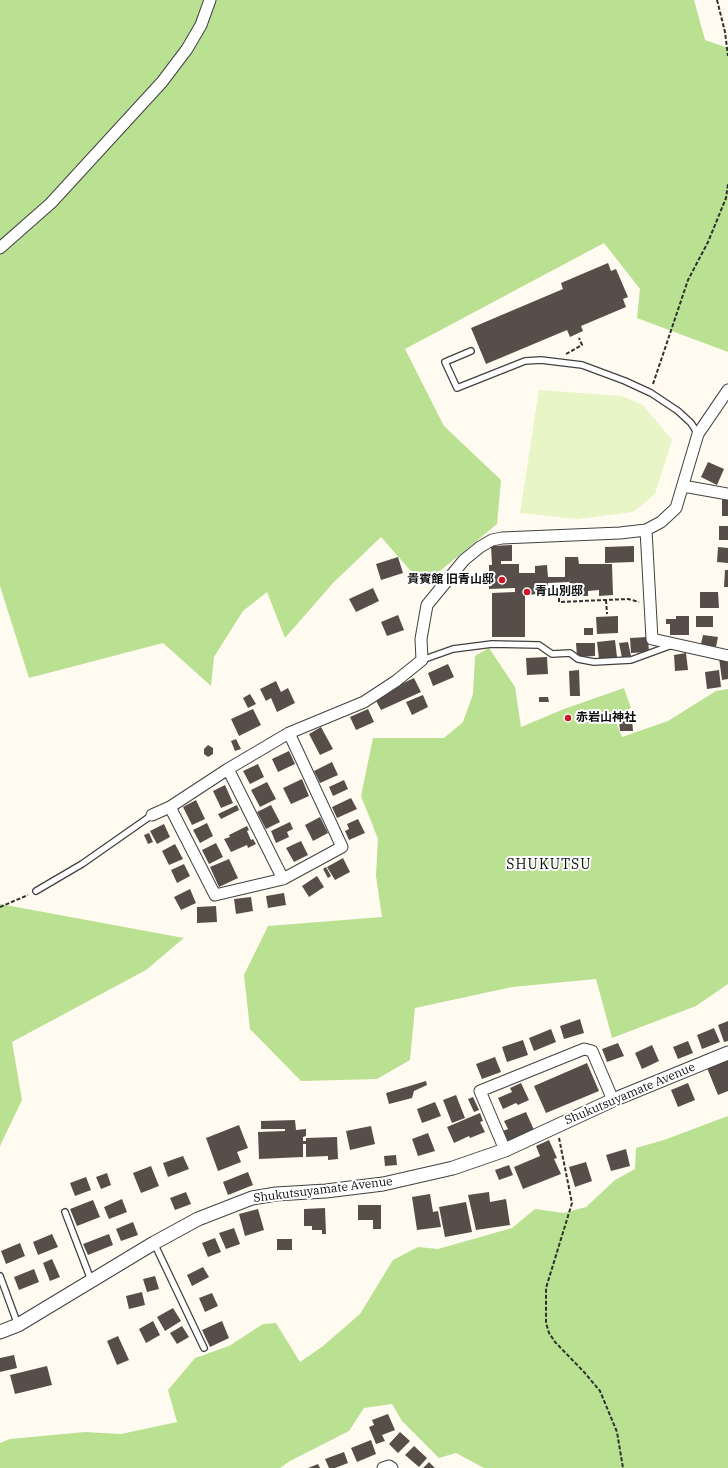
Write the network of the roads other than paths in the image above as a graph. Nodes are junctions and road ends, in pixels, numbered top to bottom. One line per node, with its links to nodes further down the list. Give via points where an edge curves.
1 (210, 0): 2 (street, via 201,25 187,49 162,82 51,204)
2 (0, 248)
3 (471, 351): 5 (lane, via 445,362 457,388 525,361 582,365 650,393 678,411 692,423)
4 (728, 390): 5 (street)
5 (698, 434): 6 (street)
6 (683, 486): 7 (street); 8 (street, via 676,508 661,522)
7 (728, 494)
8 (646, 530): 9 (street, via 652,639); 11 (street, via 492,540 464,560 427,605 421,639)
9 (675, 644): 10 (street); 11 (lane, via 631,660 594,662 578,659 570,653 552,654 539,645 492,644 453,649)
10 (728, 656)
11 (422, 660): 12 (street, via 364,702)
12 (289, 733): 13 (street); 16 (street, via 342,847)
13 (228, 769): 14 (street); 16 (street)
14 (170, 807): 15 (street); 16 (street, via 215,895)
15 (152, 815): 17 (lane, via 82,864)
16 (283, 879)
17 (36, 891)
18 (728, 1053): 19 (street, Shukutsuyamate Avenue)
19 (613, 1100): 20 (street, Shukutsuyamate Avenue); 20 (street, via 592,1051 584,1049 480,1091)
20 (505, 1150): 22 (street, Shukutsuyamate Avenue, via 454,1168 383,1184 252,1198 198,1219)
21 (65, 1212): 24 (lane)
22 (154, 1243): 24 (street, Shukutsuyamate Avenue); 27 (lane)
23 (0, 1276): 25 (lane)
24 (91, 1280): 25 (street, Shukutsuyamate Avenue)
25 (18, 1325): 26 (street, Shukutsuyamate Avenue)
26 (0, 1332)
27 (204, 1348)
28 (383, 1468): 29 (street)
29 (392, 1468)

